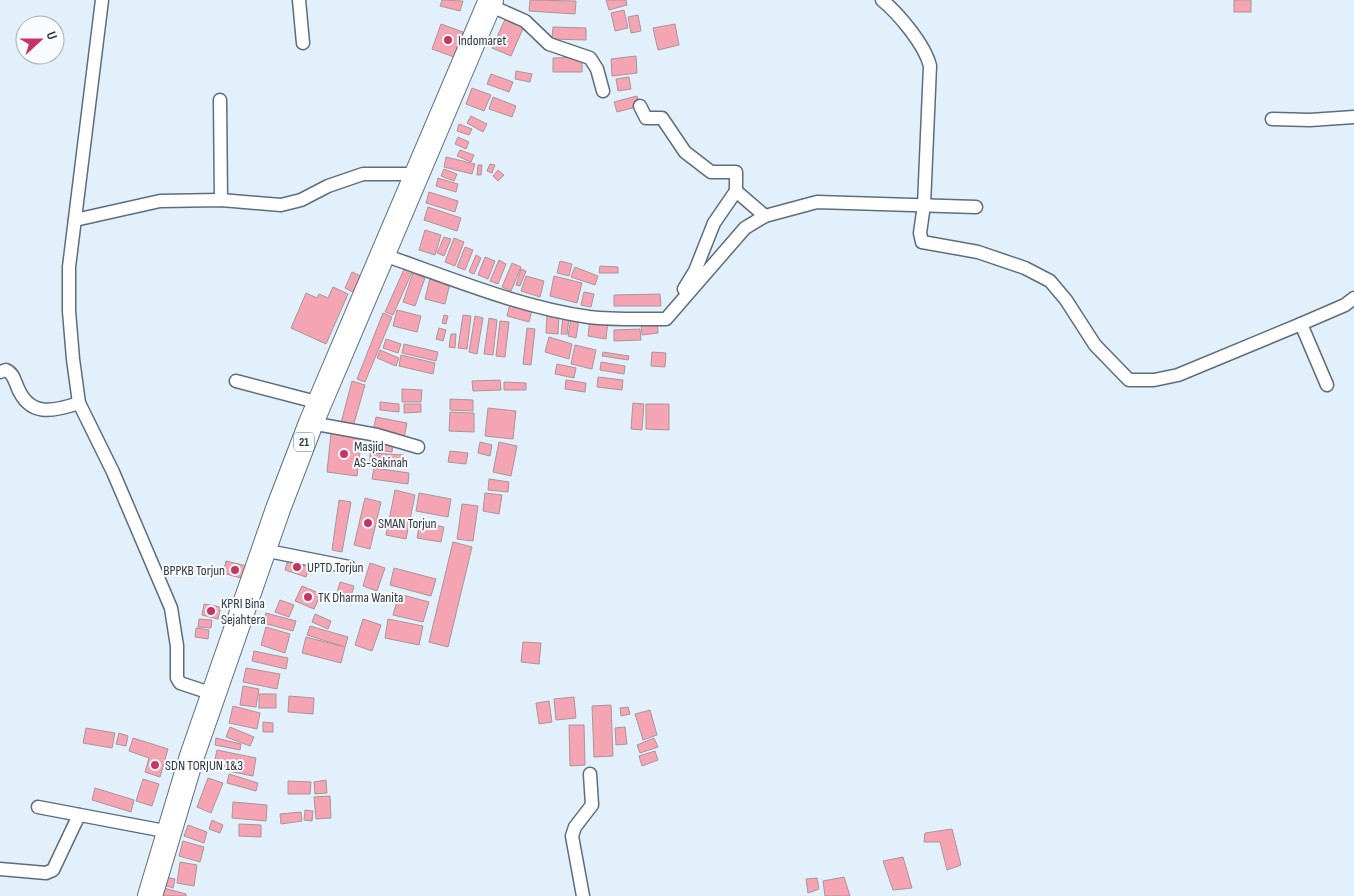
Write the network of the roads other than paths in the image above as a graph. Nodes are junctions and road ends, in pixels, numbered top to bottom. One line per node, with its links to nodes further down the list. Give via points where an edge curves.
1 (102, 0): 17 (street)
2 (299, 0): 5 (street)
3 (882, 0): 14 (street, via 928,56)
4 (490, 3): 6 (street, via 525,21 549,44 590,58); 11 (highway, 21)
5 (303, 43)
6 (603, 91)
7 (220, 100): 13 (street)
8 (640, 106): 12 (street, via 646,118 662,118 684,152 711,172 736,172)
9 (1354, 117): 10 (street)
10 (1272, 119)
11 (416, 174): 13 (street, via 363,174 281,205); 18 (highway, 21)
12 (736, 191): 16 (street); 20 (street, via 714,223 695,271)
13 (221, 200): 17 (street, via 160,201)
14 (924, 205): 15 (street); 16 (street, via 817,202); 21 (street, via 922,242 978,252 1025,268 1050,281 1095,345 1129,380 1154,380 1178,375)
15 (976, 207)
16 (764, 216): 20 (street, via 745,228)
17 (75, 220): 25 (street, via 69,268 69,311)
18 (384, 255): 20 (street, via 463,283 557,310 622,319); 26 (highway, 21)
19 (1354, 298): 21 (street)
20 (666, 319)
21 (1301, 324): 24 (street)
22 (0, 372): 25 (street, via 10,372 24,400 39,409 51,410)
23 (236, 381): 26 (street)
24 (1327, 385)
25 (79, 403): 30 (street, via 113,472 171,608 177,646 177,678 180,683)
26 (316, 413): 27 (street); 28 (highway, 21)
27 (418, 447)
28 (264, 550): 29 (street); 30 (highway, 21)
29 (349, 567)
30 (213, 694): 34 (highway, 21)
31 (590, 774): 37 (street, via 592,805 572,836)
32 (38, 807): 33 (street)
33 (79, 815): 34 (street); 35 (street, via 53,870 46,873)
34 (170, 832): 36 (highway, 21)
35 (0, 869)
36 (150, 896)
37 (583, 896)

